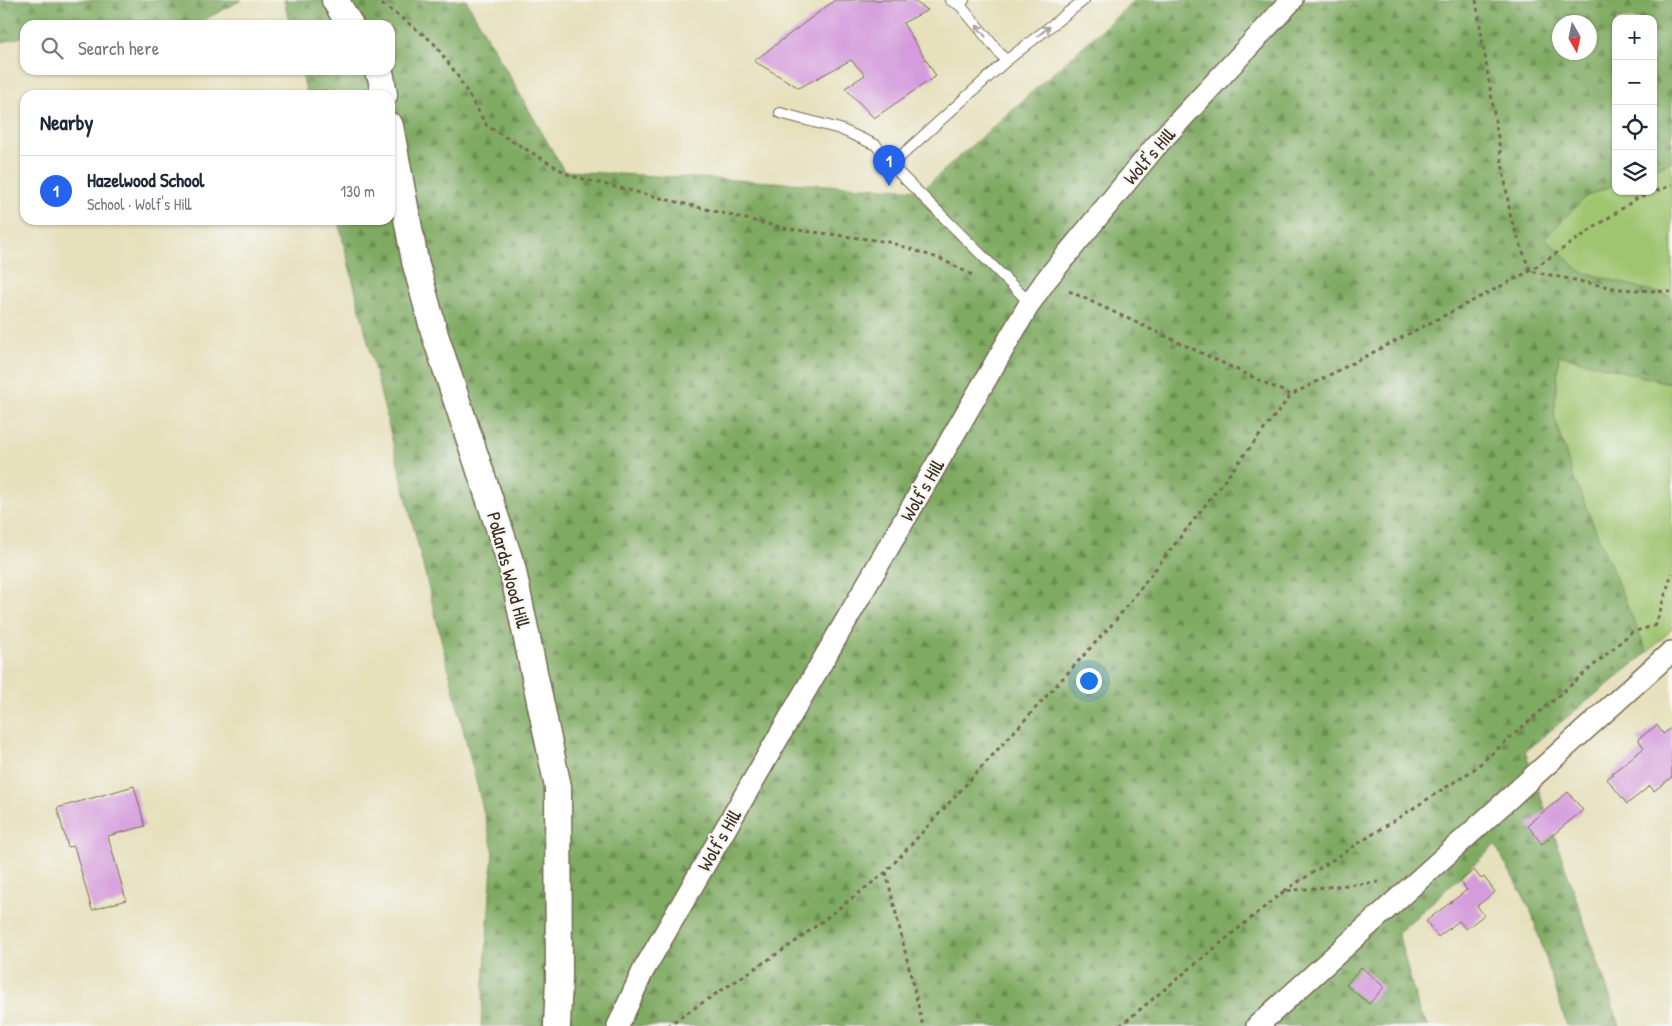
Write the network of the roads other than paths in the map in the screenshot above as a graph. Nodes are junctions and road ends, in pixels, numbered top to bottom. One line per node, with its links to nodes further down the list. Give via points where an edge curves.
1 (335, 0): 6 (street)
2 (950, 0): 5 (lane)
3 (1084, 0): 7 (lane, one-way to 3)
4 (1292, 0): 13 (street, Wolf's Hill, via 1155,147)
5 (962, 3): 7 (lane, one-way to 5)
6 (347, 20)
7 (1006, 61): 12 (lane)
8 (380, 75): 9 (street)
9 (383, 90)
10 (780, 113): 12 (lane, via 840,129 876,145)
11 (395, 154): 15 (street, Pollards Wood Hill, via 414,261 435,336 512,567 558,787)
12 (891, 165): 13 (lane)
13 (1030, 303): 16 (street, Wolf's Hill, via 643,971)
14 (1671, 652): 17 (street)
15 (557, 1026)
16 (618, 1026)
17 (1257, 1026)

